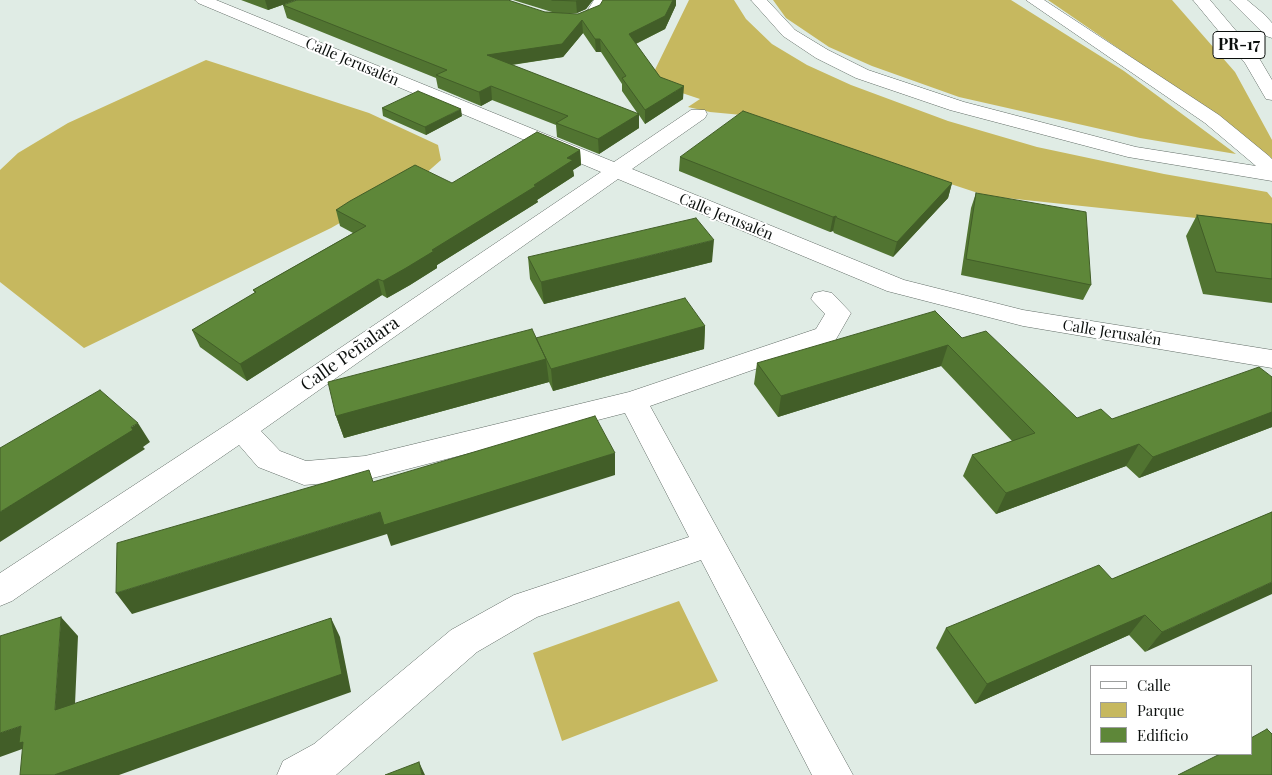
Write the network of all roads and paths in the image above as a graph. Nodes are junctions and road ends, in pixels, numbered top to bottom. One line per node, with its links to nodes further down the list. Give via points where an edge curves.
1 (203, 0): 9 (main road, Calle Jerusalén)
2 (602, 0): 8 (main road, via 593,14 579,20)
3 (759, 0): 14 (main road, via 789,33 862,74 957,106 1135,153)
4 (1034, 0): 14 (main road, via 1212,119 1262,160)
5 (1200, 0): 11 (main road, PR-17, via 1253,62)
6 (1238, 0): 10 (main road, PR-17)
7 (281, 13): 9 (main road)
8 (553, 20)
9 (256, 22): 13 (main road, Calle Jerusalén)
10 (1272, 33)
11 (1272, 95)
12 (698, 114): 13 (main road, Calle Peñalara)
13 (615, 171): 16 (main road, Calle Jerusalén, via 896,286 1023,318); 18 (main road, Calle Peñalara)
14 (1272, 174)
15 (823, 300): 17 (main road, via 838,313 826,335)
16 (1272, 359)
17 (632, 401): 18 (main road, via 366,468 313,473 304,473 269,459); 19 (main road)
18 (242, 429): 20 (main road, Calle Peñalara)
19 (709, 544): 21 (main road, via 526,606 464,641 328,758); 22 (main road)
20 (0, 591)
21 (297, 775)
22 (833, 775)

